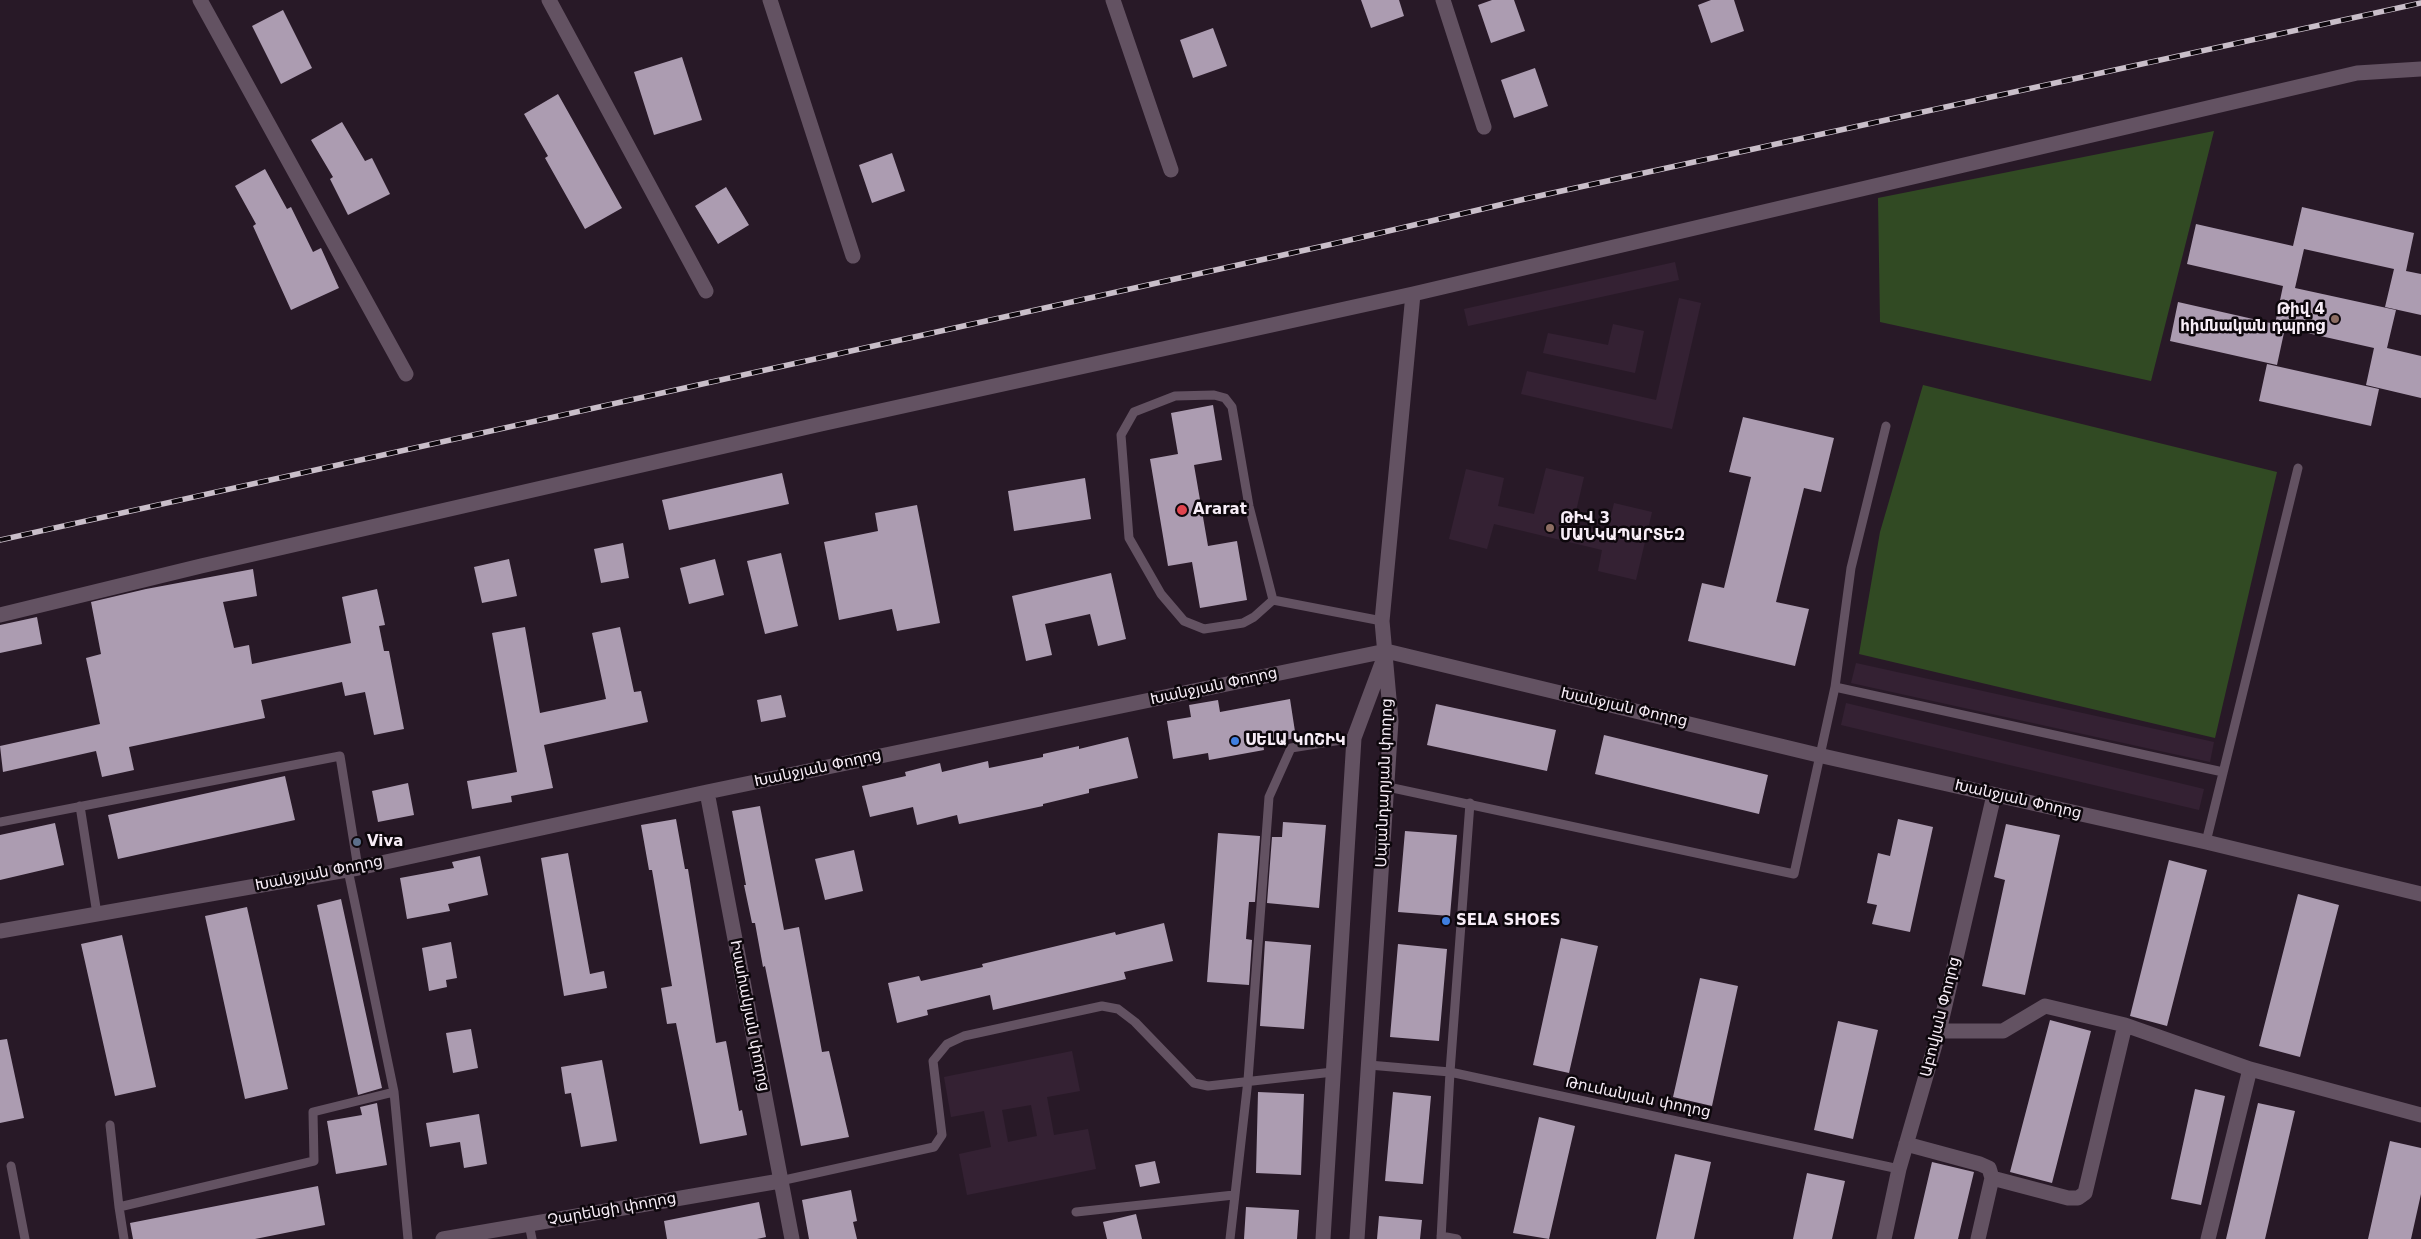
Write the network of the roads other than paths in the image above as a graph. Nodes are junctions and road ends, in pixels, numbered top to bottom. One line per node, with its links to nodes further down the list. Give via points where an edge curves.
1 (200, 0): 12 (street)
2 (549, 0): 10 (street)
3 (770, 0): 9 (street)
4 (1113, 0): 8 (street)
5 (1442, 0): 7 (street)
6 (2421, 68): 11 (street, via 2357,73)
7 (1484, 127)
8 (1171, 170)
9 (853, 256)
10 (706, 291)
11 (1413, 294): 16 (street, via 821,424); 17 (street)
12 (406, 374)
13 (1886, 426): 19 (lane, via 1851,568)
14 (2298, 468): 22 (lane)
15 (1273, 600): 15 (lane, via 1249,506 1232,407 1225,398 1214,395 1175,396 1134,412 1121,435 1129,538 1160,594 1184,621 1204,629 1243,623); 17 (lane)
16 (0, 615)
17 (1382, 620): 18 (street)
18 (1386, 651): 20 (street, Սպանդարյան փողոց); 21 (street, Խանջյան Փողոց); 23 (street, Սպանդարյան փողոց, via 1391,721); 24 (street, Խանջյան Փողոց)
19 (1835, 687): 21 (lane); 22 (lane)
20 (1354, 738): 38 (street, Սպանդարյան փողոց); 40 (lane, via 1291,748 1269,797)
21 (1818, 755): 25 (street, Խանջյան Փողոց); 26 (lane, via 1794,874)
22 (2223, 772): 29 (lane)
23 (1388, 787): 26 (lane); 36 (street, Սպանդարյան փողոց)
24 (707, 792): 30 (street, Խանջյան Փողոց); 48 (street, Իսահակյան փողոց)
25 (1994, 794): 29 (street, Խանջյան Փողոց); 35 (street, Աբովյան Փողոց)
26 (1470, 803): 39 (lane)
27 (80, 806): 28 (lane); 30 (lane, via 340,756); 32 (lane)
28 (0, 822)
29 (2206, 842): 31 (street, Խանջյան Փողոց)
30 (353, 869): 32 (street, Խանջյան Փողոց); 41 (lane)
31 (2420, 891)
32 (97, 914): 33 (street, Խանջյան Փողոց)
33 (0, 931)
34 (2125, 1025): 35 (street, via 2045,1006 2004,1031); 37 (street); 47 (street, via 2085,1193 2078,1198 2068,1198)
35 (1939, 1031): 44 (street, Աբովյան Փողոց)
36 (1369, 1065): 39 (lane, Թումանյան փողոց); 61 (street, Սպանդարյան փողոց)
37 (2250, 1069): 42 (street); 65 (street)
38 (1333, 1072): 40 (lane); 60 (street, Սպանդարյան փողոց)
39 (1450, 1072): 46 (lane, Թումանյան փողոց); 53 (lane)
40 (1248, 1080): 48 (lane, via 1208,1086 1194,1082 1135,1022 1118,1009 1102,1006 964,1036 947,1044 933,1061 942,1135 934,1147); 49 (lane)
41 (394, 1092): 50 (lane, via 314,1112 314,1161); 56 (lane)
42 (2421, 1115)
43 (110, 1125): 50 (lane)
44 (1906, 1144): 46 (street, Աբովյան Փողոց); 47 (street, via 1980,1164 1988,1168)
45 (11, 1166): 54 (lane)
46 (1899, 1169): 63 (street, Աբովյան Փողոց)
47 (1992, 1178): 64 (street)
48 (780, 1182): 52 (street, Չարենցի փողոց); 58 (street, Իսահակյան փողոց)
49 (1234, 1195): 51 (lane); 59 (lane)
50 (119, 1206): 55 (lane)
51 (1076, 1212)
52 (531, 1232): 57 (street, Չարենցի փողոց)
53 (1441, 1238): 62 (lane)
54 (25, 1239)
55 (124, 1239)
56 (408, 1239)
57 (443, 1239)
58 (792, 1239)
59 (1230, 1239)
60 (1323, 1239)
61 (1357, 1239)
62 (1457, 1239)
63 (1884, 1239)
64 (1978, 1239)
65 (2208, 1239)

